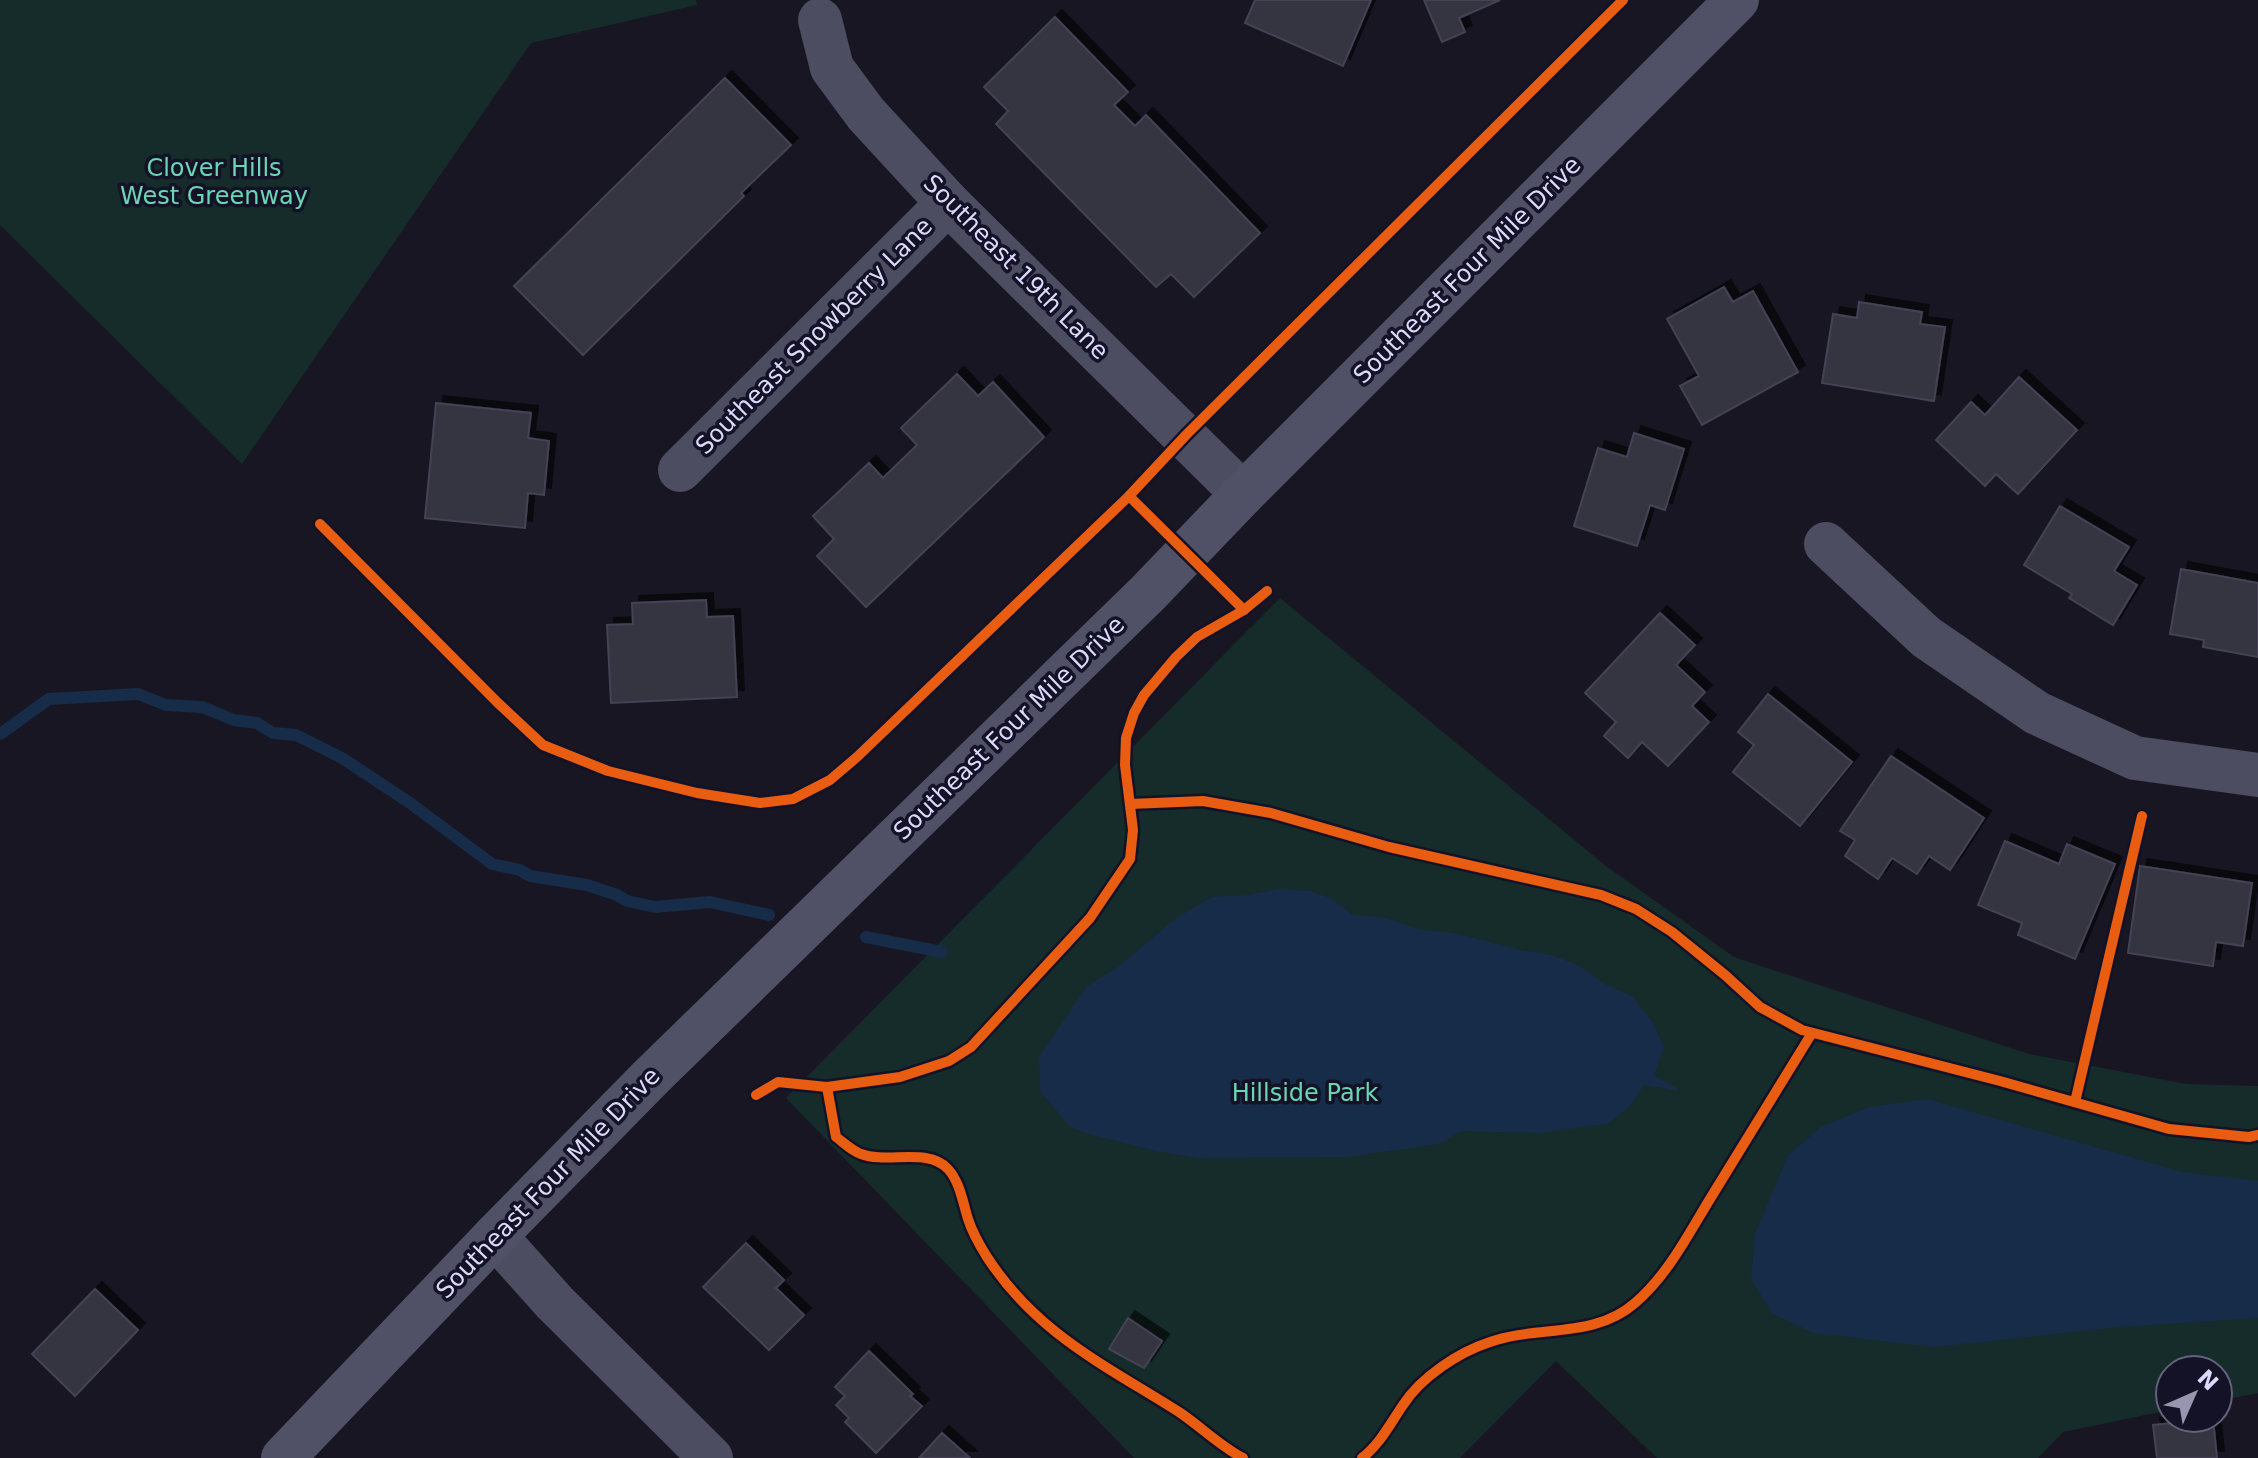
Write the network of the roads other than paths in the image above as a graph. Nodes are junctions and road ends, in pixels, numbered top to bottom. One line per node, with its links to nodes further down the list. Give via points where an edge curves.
1 (1737, 0): 5 (main road, Southeast Four Mile Drive)
2 (820, 20): 3 (street, Southeast 19th Lane, via 832,68 866,114)
3 (948, 203): 4 (street, Southeast Snowberry Lane); 5 (street, Southeast 19th Lane)
4 (680, 470)
5 (1243, 494): 8 (main road, Southeast Four Mile Drive)
6 (1826, 544): 7 (street, via 1926,637 2037,713 2135,758)
7 (2258, 775)
8 (495, 1236): 9 (main road, Southeast Four Mile Drive); 10 (street)
9 (283, 1458)
10 (711, 1458)

